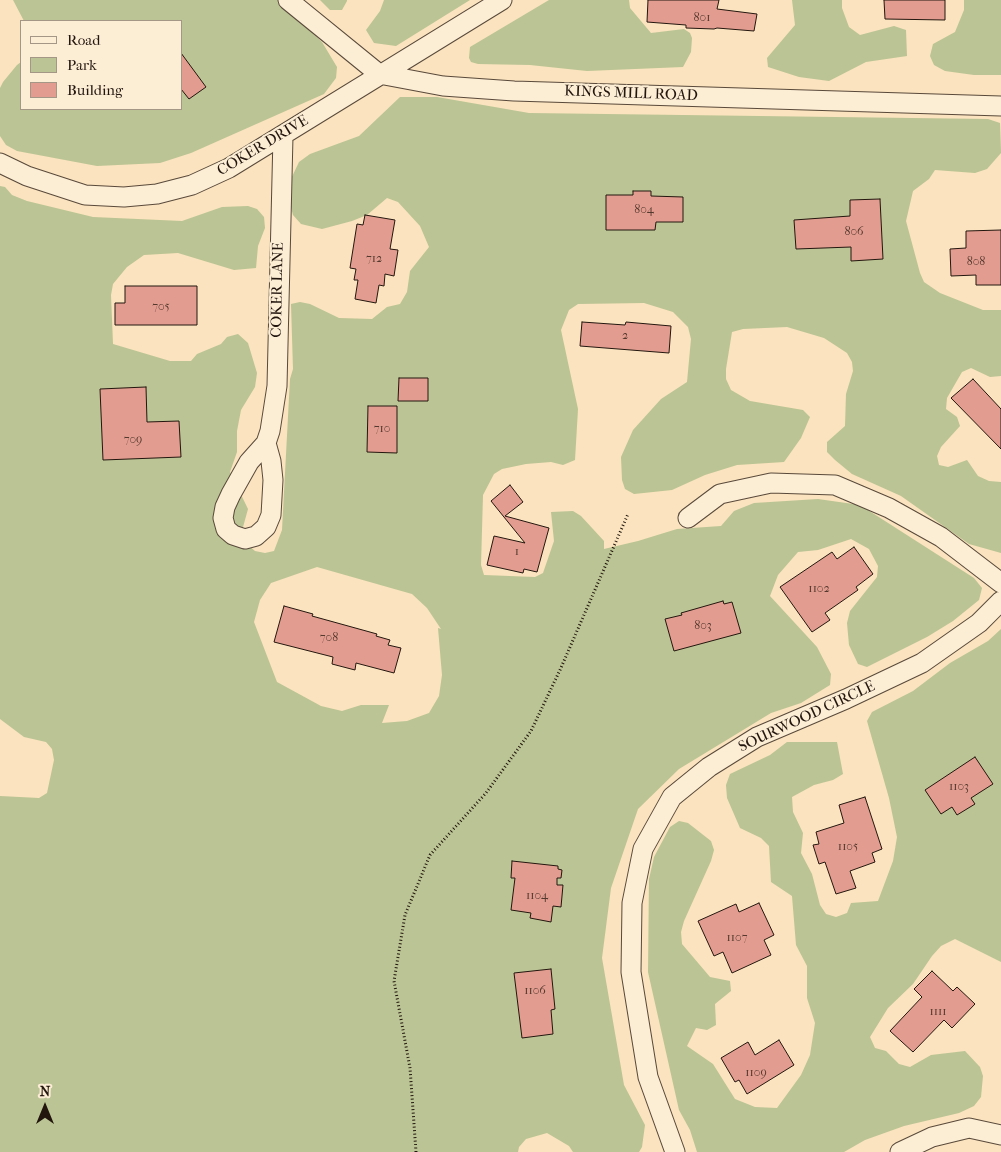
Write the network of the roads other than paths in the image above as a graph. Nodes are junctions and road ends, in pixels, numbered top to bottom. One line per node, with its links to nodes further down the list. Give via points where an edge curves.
1 (288, 0): 3 (street, KINGS MILL ROAD)
2 (502, 0): 3 (street, COKER DRIVE)
3 (379, 74): 4 (street, KINGS MILL ROAD, via 443,86 514,91); 5 (street, COKER DRIVE)
4 (1001, 106)
5 (282, 136): 6 (street, COKER DRIVE, via 229,168 192,185 124,198 85,195 27,176); 7 (street, COKER LANE, via 277,386)
6 (0, 163)
7 (266, 444)
8 (688, 518): 9 (street, via 720,494 771,483 835,485 889,508 941,537)
9 (1001, 583)
10 (1001, 601): 12 (street, SOURWOOD CIRCLE, via 980,623 922,663 757,737 709,767 672,797 643,849 632,903 631,972 648,1077)
11 (1001, 1135): 13 (street, via 969,1128 932,1137)
12 (675, 1152)
13 (900, 1152)

